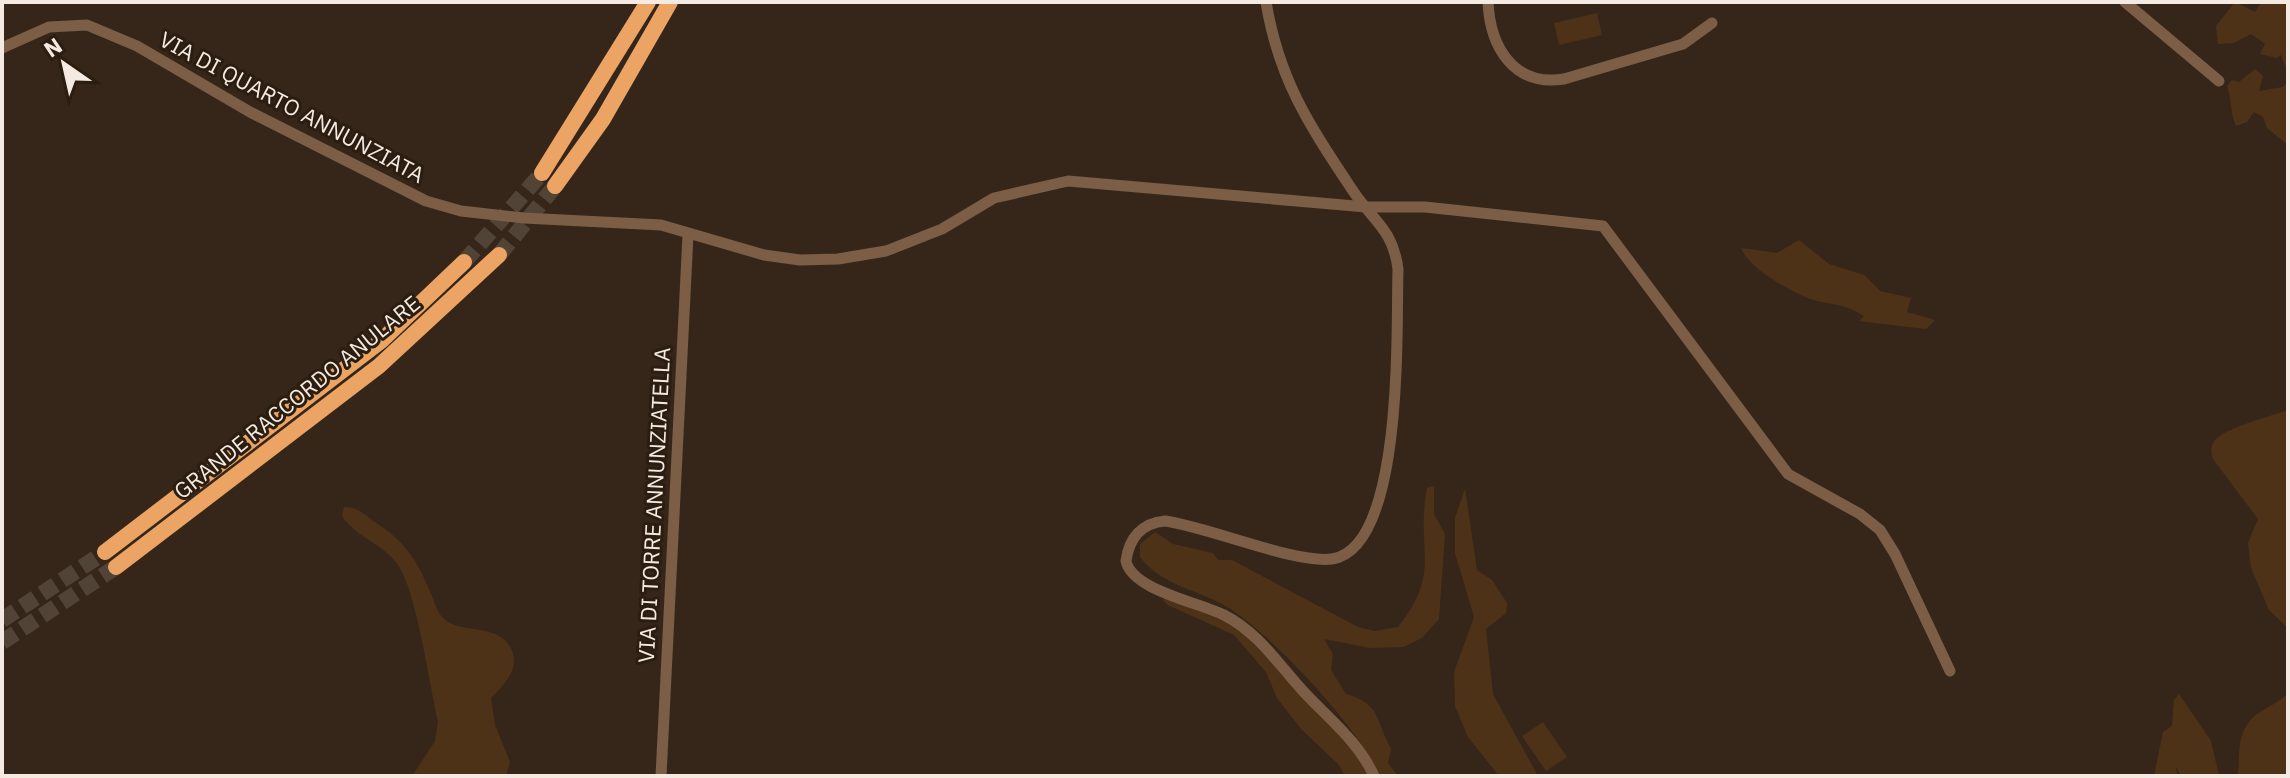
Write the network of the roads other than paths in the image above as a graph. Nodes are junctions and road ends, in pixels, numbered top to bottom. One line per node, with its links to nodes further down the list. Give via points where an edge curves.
1 (648, 2): 9 (highway)
2 (670, 2): 10 (highway, via 603,119)
3 (1266, 2): 11 (street, via 1279,64 1292,93)
4 (1488, 2): 6 (street, via 1491,35 1501,55 1525,75 1546,81 1683,44)
5 (2125, 2): 8 (street)
6 (1712, 23)
7 (2, 48): 12 (street, VIA DI QUARTO ANNUNZIATA, via 49,27 93,27 426,201 524,218 661,225)
8 (2219, 81)
9 (542, 173)
10 (555, 186)
11 (1366, 207): 12 (street, VIA DI QUARTO ANNUNZIATA, via 1068,181 994,198 916,241 861,256 817,260 764,255); 17 (street, VIA DI QUARTO ANNUNZIATA, via 1425,207 1603,226 1788,474 1880,530); 19 (street, via 1392,241 1398,269 1391,451 1363,537 1345,555 1316,559 1176,522 1155,522 1135,535 1126,561 1134,578 1147,586 1208,607 1262,642 1356,744)
12 (688, 235): 18 (street, VIA DI TORRE ANNUNZIATELLA)
13 (499, 255): 16 (highway, GRANDE RACCORDO ANULARE, via 379,366)
14 (464, 262): 15 (highway, GRANDE RACCORDO ANULARE, via 381,341)
15 (105, 552)
16 (116, 567)
17 (1950, 671)
18 (661, 776)
19 (1374, 776)

